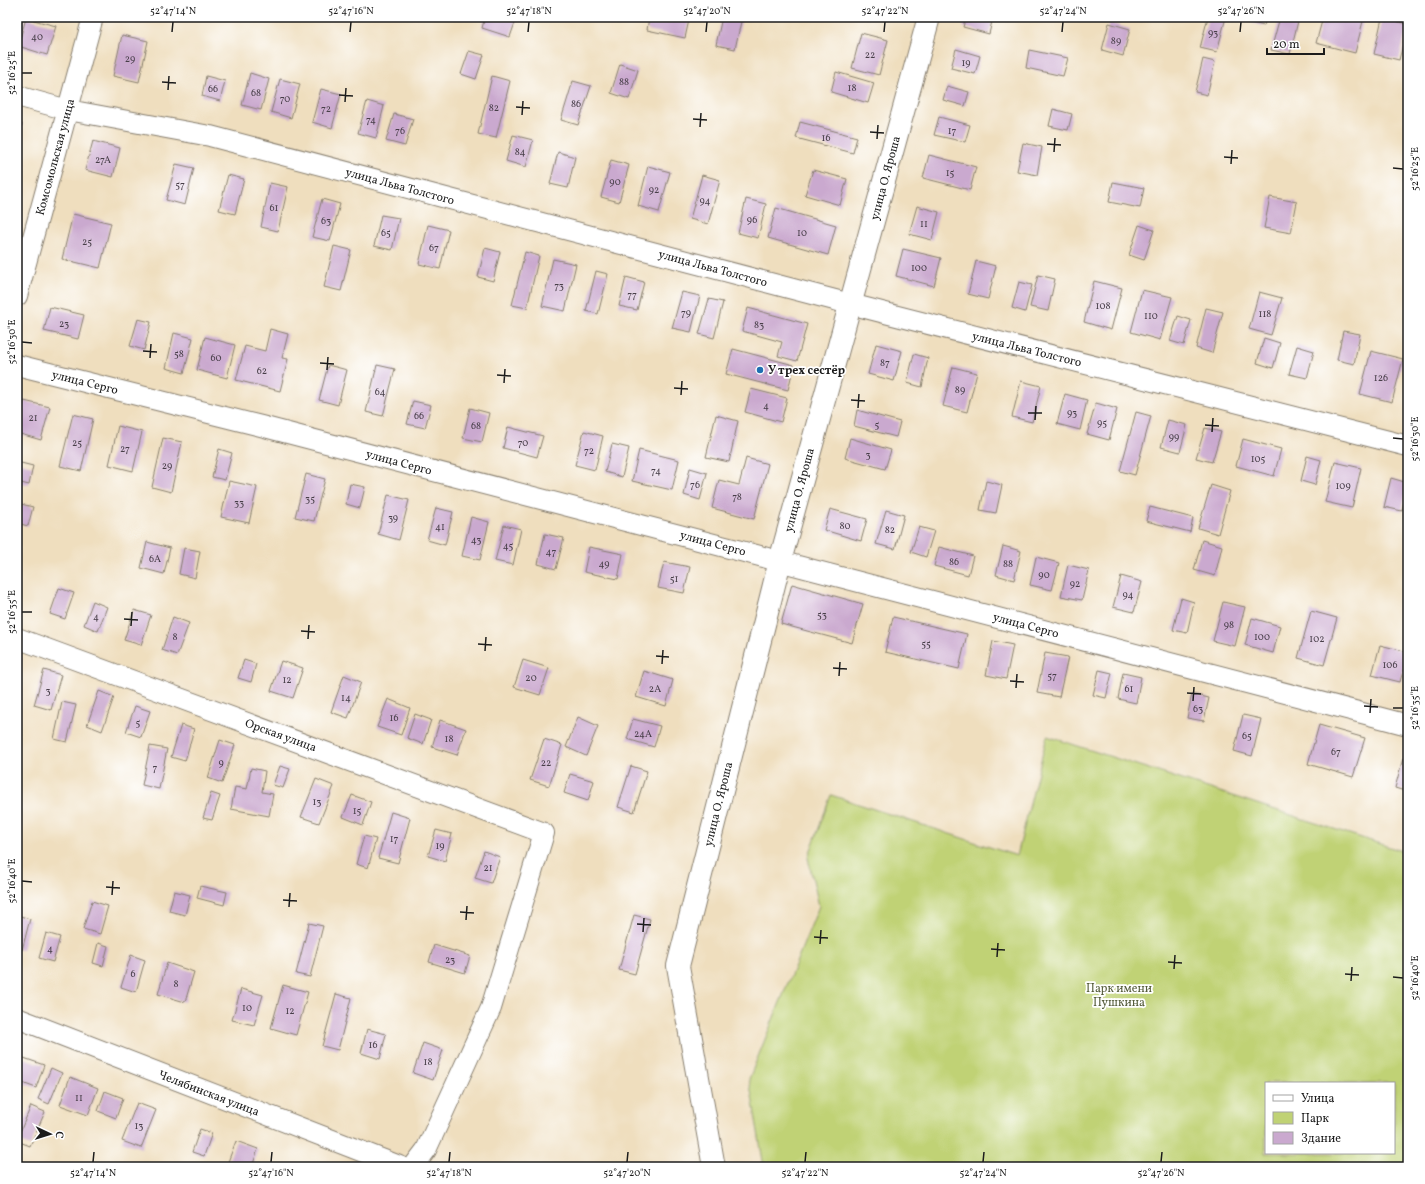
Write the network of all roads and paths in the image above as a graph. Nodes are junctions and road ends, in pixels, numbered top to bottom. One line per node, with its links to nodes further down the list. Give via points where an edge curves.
1 (93, 17): 4 (street, Комсомольская улица)
2 (929, 17): 6 (main road, улица О. Яроша)
3 (17, 96): 4 (street, улица Льва Толстого)
4 (68, 110): 5 (street, Комсомольская улица); 6 (street, улица Льва Толстого, via 210,136)
5 (17, 296)
6 (850, 304): 8 (street, улица Льва Толстого); 9 (main road, улица О. Яроша)
7 (17, 365): 9 (street, улица Серго)
8 (1408, 446)
9 (780, 560): 11 (street, улица Серго); 15 (main road, улица О. Яроша, via 678,966)
10 (17, 638): 14 (street, Орская улица, via 544,833 491,1008 426,1150)
11 (1408, 725)
12 (17, 1018): 13 (street, Челябинская улица)
13 (402, 1167)
14 (413, 1167)
15 (714, 1167)

